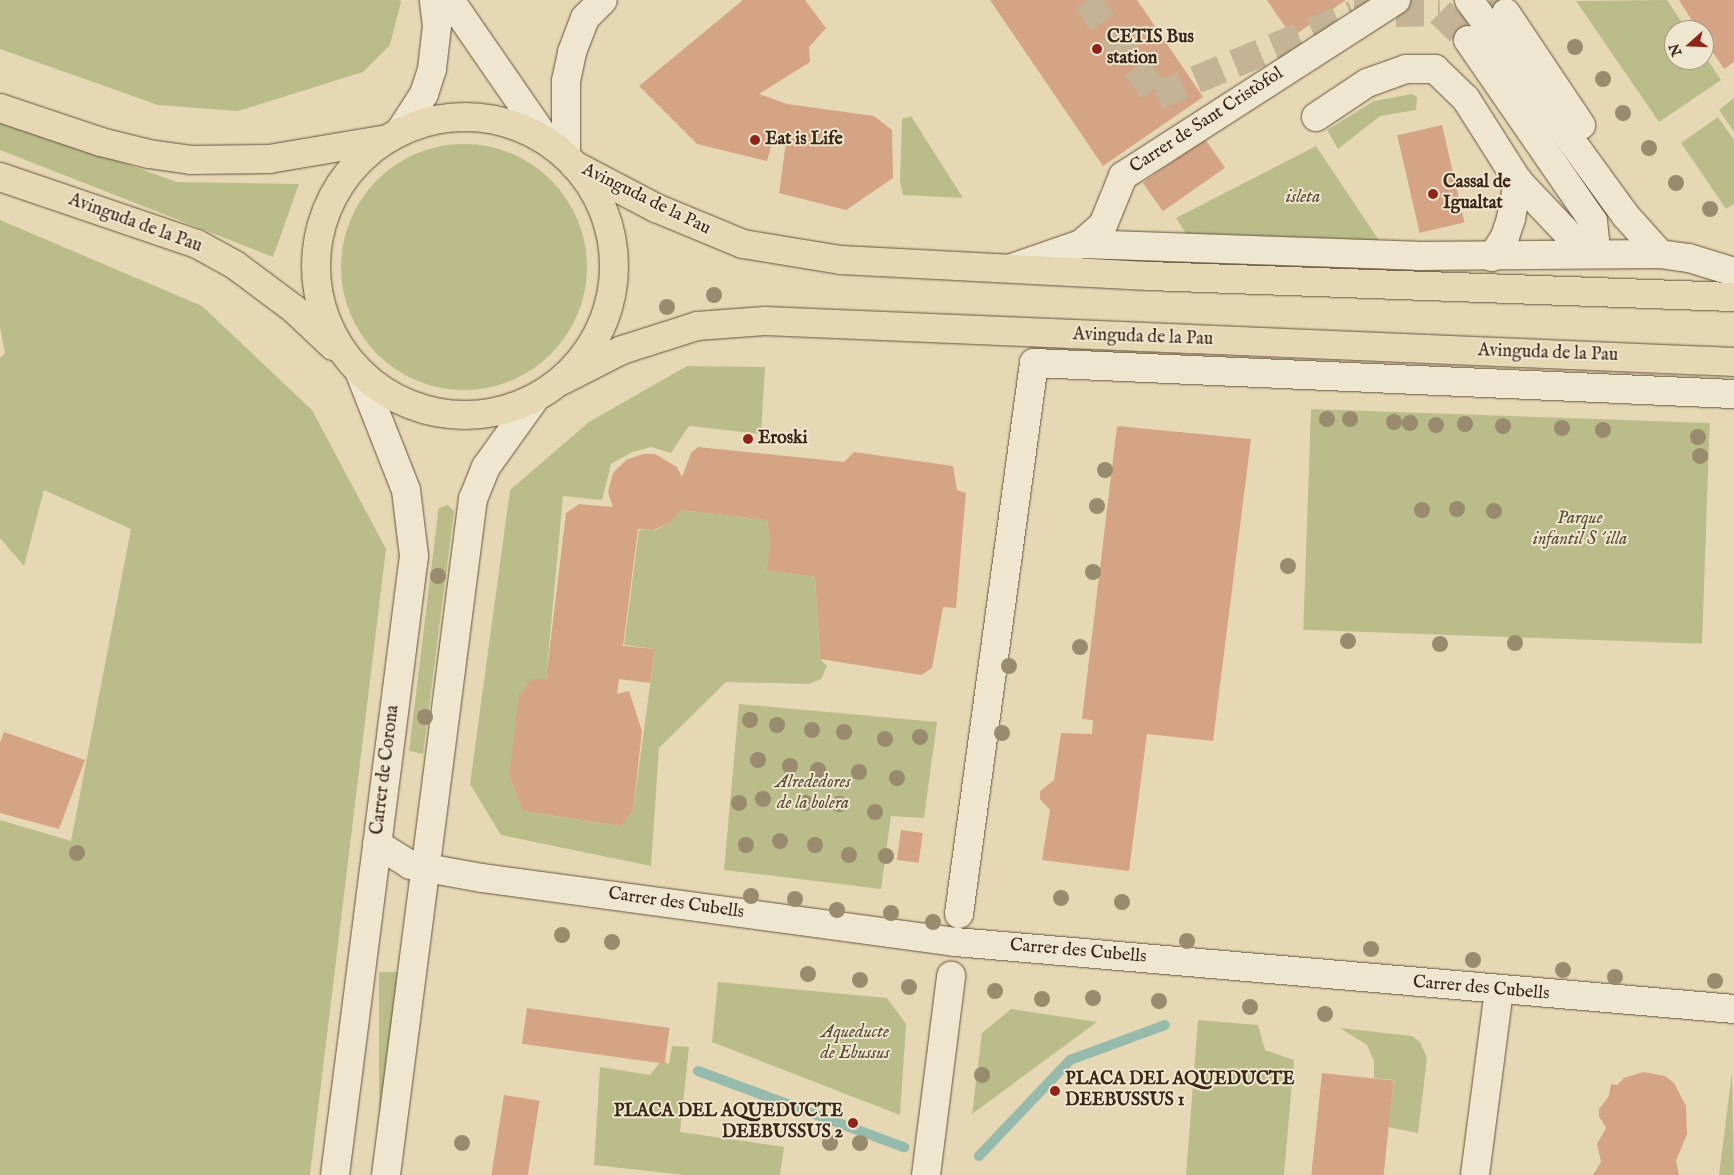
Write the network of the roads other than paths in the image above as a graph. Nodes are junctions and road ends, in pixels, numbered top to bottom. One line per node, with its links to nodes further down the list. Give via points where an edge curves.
1 (434, 0): 10 (street, via 438,26 432,70 424,94)
2 (450, 0): 11 (street)
3 (603, 0): 11 (street, via 585,18 572,52 566,81)
4 (1396, 0): 14 (street, Carrer de Sant Cristòfol, via 1123,176 1103,224)
5 (1469, 0): 16 (street, via 1626,216)
6 (1506, 13): 16 (street, via 1585,130)
7 (1468, 40): 15 (street, via 1593,220)
8 (0, 108): 10 (main road, via 101,142 191,160 269,159)
9 (1316, 117): 13 (street, via 1367,83 1406,69 1435,69 1466,99)
10 (392, 135): 11 (main road, Avinguda de la Pau, via 450,117 475,117 525,129); 22 (main road, via 360,159 340,184 326,213 317,244 316,276 321,308 334,337)
11 (562, 154): 18 (main road, Avinguda de la Pau, via 656,208 743,244 841,260); 23 (main road, via 594,192 608,224 614,258 612,292 602,325 586,355)
12 (0, 177): 22 (main road, Avinguda de la Pau, via 198,244 235,265 294,309)
13 (1518, 181): 15 (street); 17 (street, via 1505,237)
14 (1081, 244): 17 (street); 18 (street, Carrer de Sant Cristòfol)
15 (1591, 252): 16 (street); 17 (street)
16 (1660, 254): 19 (street, via 1698,260)
17 (1492, 257)
18 (1012, 268): 20 (main road, Avinguda de la Pau)
19 (1734, 272)
20 (1734, 297)
21 (1734, 362): 23 (main road, Avinguda de la Pau, via 765,321 697,326 622,350)
22 (356, 369): 25 (main road, via 384,393 413,406 443,414 474,416 504,411); 26 (street, Carrer de Corona, via 406,490 414,549)
23 (563, 380): 25 (main road)
24 (1734, 394): 28 (street, via 1034,363)
25 (534, 400): 27 (street, via 486,467 473,499)
26 (377, 844): 27 (street, Carrer des Cubells, via 393,857); 32 (street, Carrer de Corona)
27 (425, 868): 30 (street, Carrer des Cubells, via 956,942); 33 (street)
28 (959, 914)
29 (951, 976): 34 (street)
30 (1499, 991): 31 (street, Carrer des Cubells); 35 (street)
31 (1734, 1009)
32 (335, 1175)
33 (386, 1175)
34 (926, 1175)
35 (1475, 1175)

